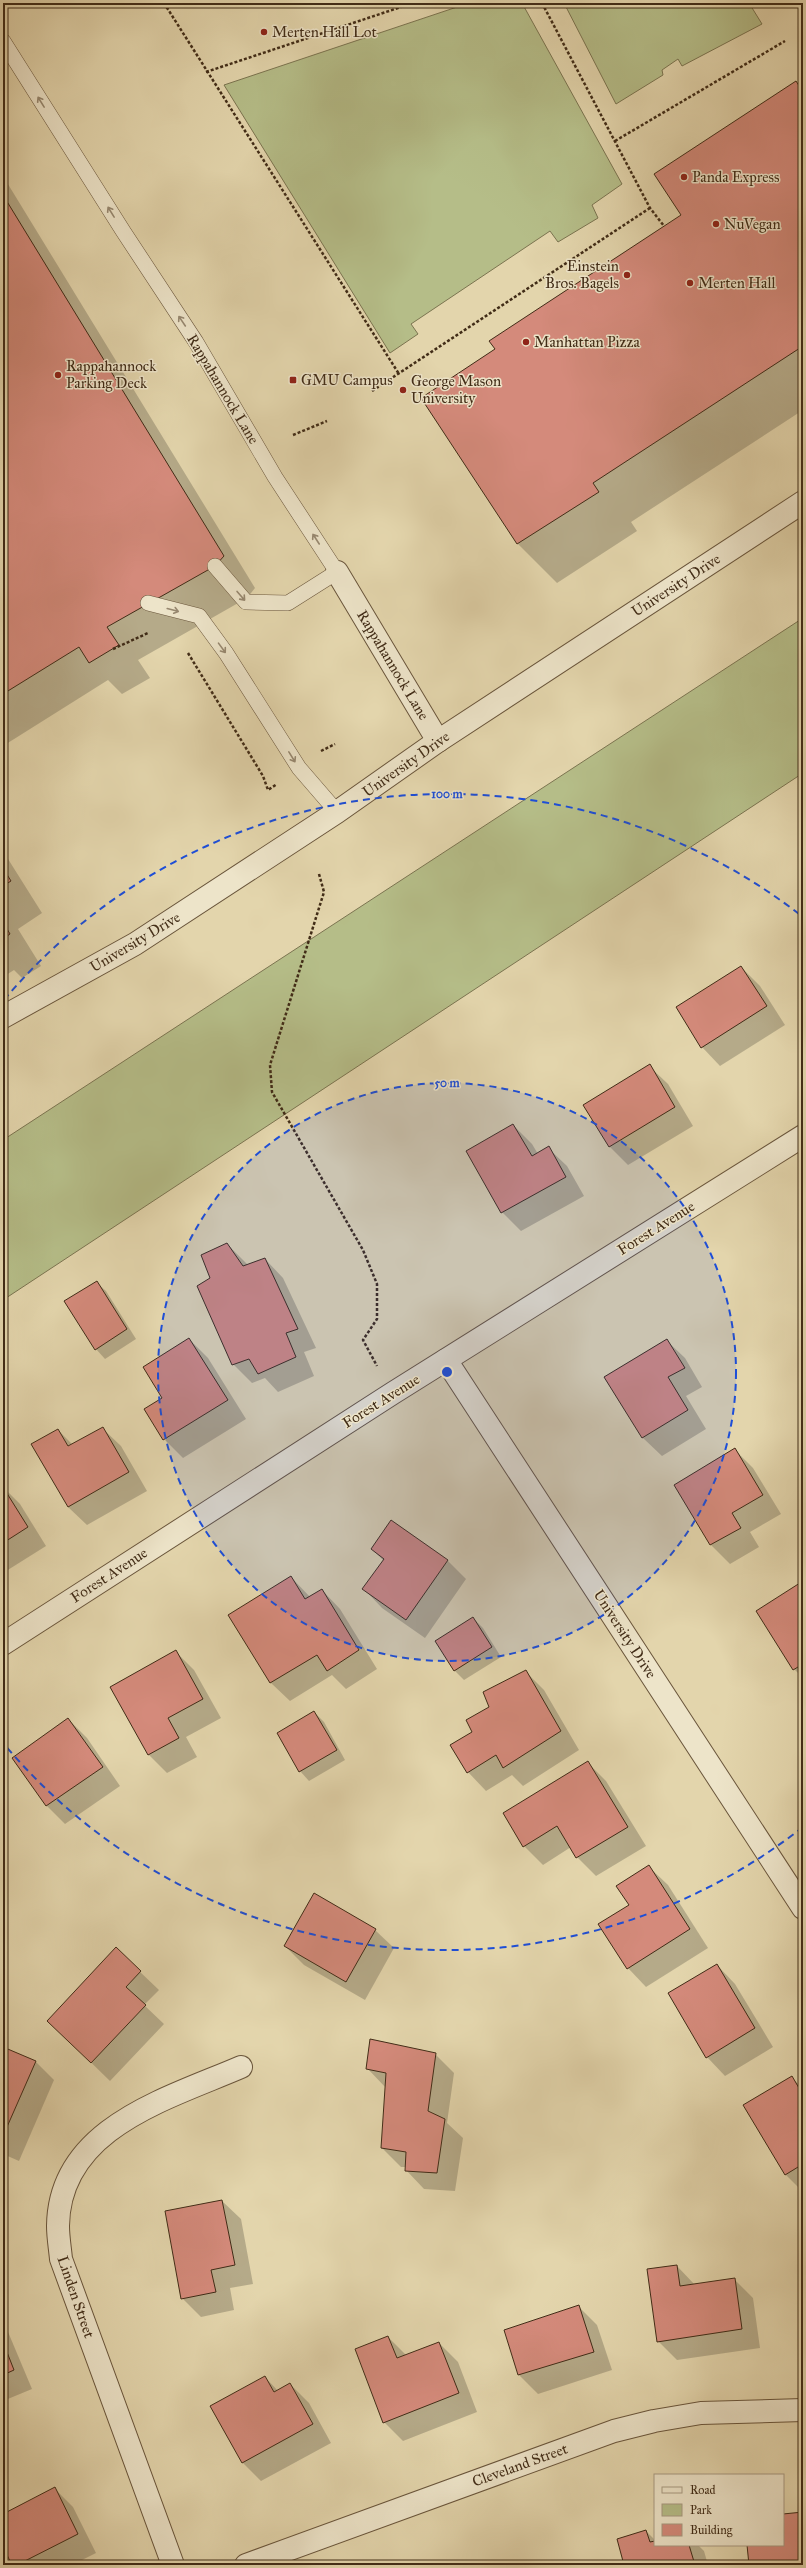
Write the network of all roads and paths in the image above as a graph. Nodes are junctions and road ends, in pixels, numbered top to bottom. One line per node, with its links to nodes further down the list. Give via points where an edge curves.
1 (164, 3): 6 (path)
2 (413, 3): 6 (path)
3 (542, 3): 7 (path)
4 (3, 41): 16 (lane, Rappahannock Lane, one-way to 4, via 276,477 196,342 122,231)
5 (785, 42): 7 (path)
6 (206, 72): 10 (path)
7 (615, 141): 8 (path)
8 (650, 208): 9 (path); 10 (path)
9 (664, 226)
10 (399, 374): 11 (path)
11 (372, 391)
12 (328, 421): 13 (path)
13 (292, 435)
14 (803, 502): 19 (street, University Drive)
15 (215, 566): 16 (lane, one-way to 16, via 246,602 288,603)
16 (337, 572): 19 (street, Rappahannock Lane)
17 (148, 603): 21 (lane, one-way to 21, via 199,616 226,653 299,768)
18 (186, 649): 20 (path, via 263,776)
19 (438, 741): 21 (street, University Drive)
20 (268, 790)
21 (337, 812): 23 (street, University Drive, via 135,944)
22 (318, 874): 26 (path, via 324,892 270,1065 272,1092 363,1250 377,1284 377,1319 363,1340)
23 (3, 1017)
24 (803, 1136): 25 (street, Forest Avenue)
25 (446, 1360): 26 (street, Forest Avenue); 28 (street, University Drive)
26 (393, 1393): 27 (street, Forest Avenue)
27 (3, 1644)
28 (803, 1908)
29 (240, 2067): 31 (street, Linden Street, via 134,2113 101,2135 79,2161 64,2191 58,2225 61,2259)
30 (803, 2410): 32 (street, Cleveland Street, via 701,2413 614,2431)
31 (173, 2565)
32 (246, 2565)

